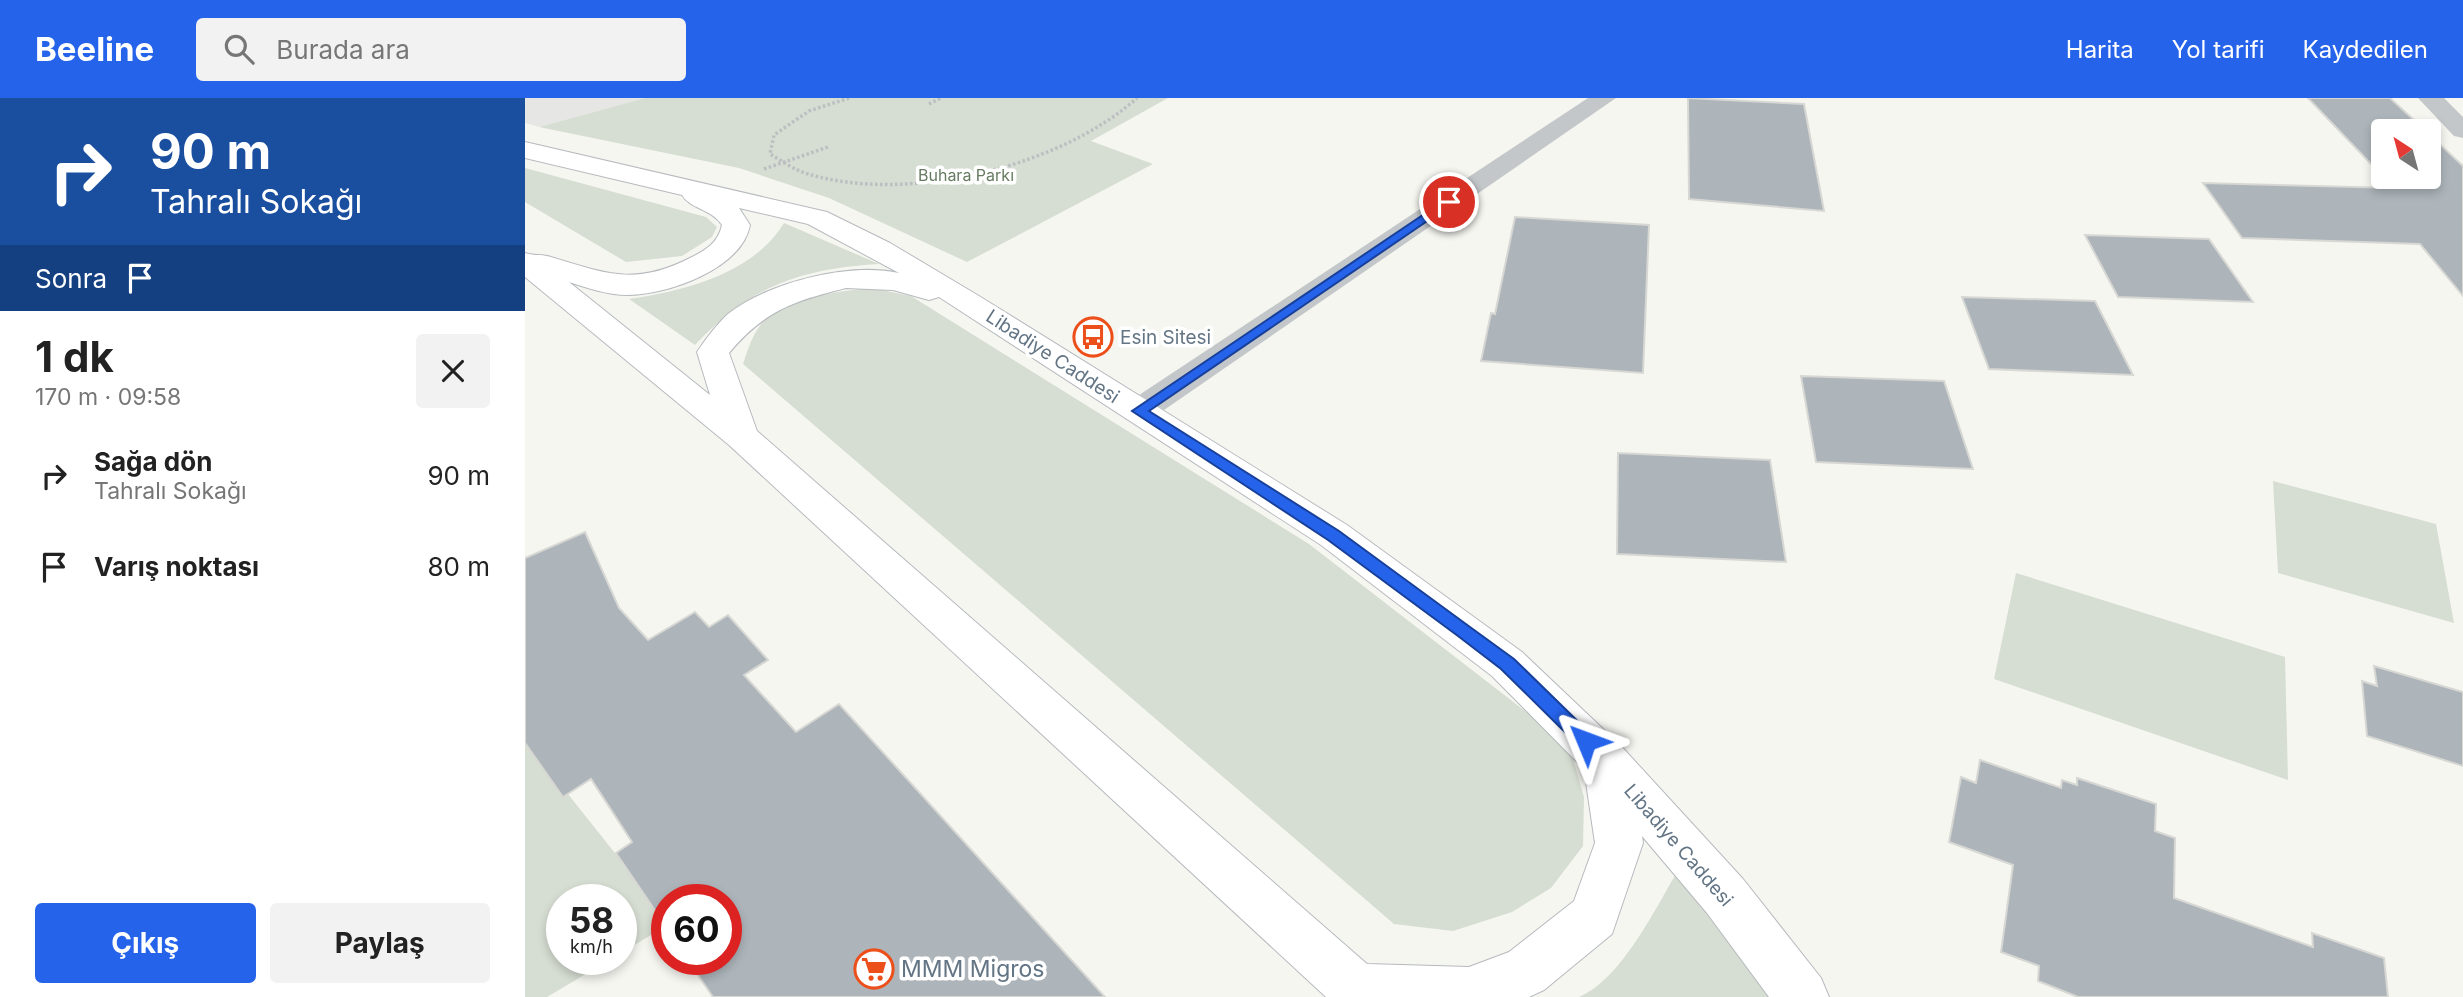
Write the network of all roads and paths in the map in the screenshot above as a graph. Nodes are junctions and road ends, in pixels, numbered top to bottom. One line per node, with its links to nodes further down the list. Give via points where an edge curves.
1 (849, 98): 3 (path, via 809,111 774,135 769,154 807,174 873,182 926,182 1015,163 1124,113)
2 (941, 98): 6 (path)
3 (1137, 98)
4 (1604, 98): 12 (street)
5 (2430, 98): 7 (street)
6 (929, 104)
7 (2463, 131)
8 (525, 150): 9 (main road, Libadiye Caddesi)
9 (658, 180): 10 (main road, via 726,209 736,225 731,241 709,261 627,286); 11 (main road, Libadiye Caddesi, via 817,218 880,249)
10 (525, 260): 13 (main road)
11 (968, 302): 12 (main road, Libadiye Caddesi); 13 (main road, via 895,281 846,279 787,294 739,321 713,352)
12 (1139, 411): 14 (main road, Libadiye Caddesi, via 1334,536 1507,664)
13 (741, 437): 15 (main road)
14 (1605, 760): 15 (main road, via 1619,843 1594,917 1526,972 1469,995); 16 (main road, Libadiye Caddesi, via 1725,896)
15 (1360, 995)
16 (1802, 997)

